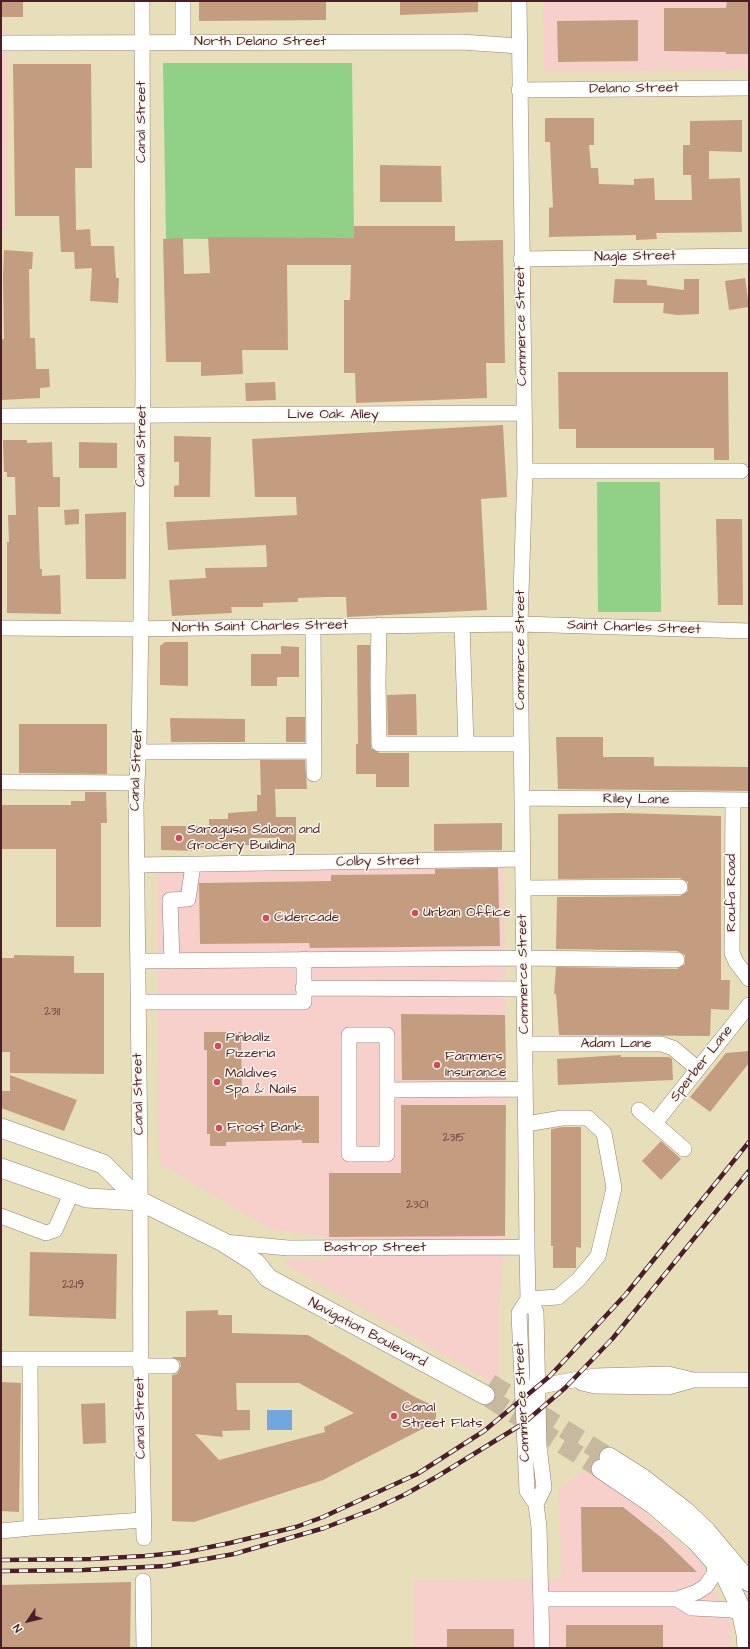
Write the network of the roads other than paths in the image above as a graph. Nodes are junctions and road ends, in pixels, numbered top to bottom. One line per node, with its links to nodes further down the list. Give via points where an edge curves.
1 (142, 1): 5 (street, Canal Street)
2 (183, 1): 4 (street)
3 (519, 1): 7 (street, Commerce Street)
4 (183, 41): 5 (street, North Delano Street); 7 (street, North Delano Street, via 462,42)
5 (142, 42): 6 (street, North Delano Street); 14 (street, Canal Street)
6 (1, 43)
7 (519, 46): 9 (street, Commerce Street)
8 (749, 88): 9 (street, Delano Street)
9 (519, 90): 11 (street, Commerce Street)
10 (749, 256): 11 (street, Nagle Street)
11 (521, 259): 12 (street, Commerce Street)
12 (523, 414): 14 (street, Live Oak Alley); 15 (street, Commerce Street)
13 (1, 416): 14 (street, Live Oak Alley)
14 (142, 416): 22 (street, Canal Street)
15 (525, 471): 16 (street); 17 (street, Commerce Street)
16 (741, 471)
17 (520, 624): 18 (street, North Saint Charles Street); 23 (street, Saint Charles Street); 25 (street, Commerce Street)
18 (462, 625): 20 (street, North Saint Charles Street); 24 (street)
19 (313, 626): 20 (street, North Saint Charles Street); 22 (street, North Saint Charles Street); 26 (street)
20 (379, 626): 24 (street, via 379,744)
21 (1, 628): 22 (street, North Saint Charles Street)
22 (141, 628): 27 (street, Canal Street)
23 (749, 631)
24 (466, 744): 25 (street)
25 (522, 744): 31 (street, Commerce Street)
26 (314, 751): 27 (street); 28 (street)
27 (138, 752): 30 (street, Canal Street)
28 (314, 774)
29 (1, 782): 30 (street)
30 (136, 783): 35 (street, Canal Street)
31 (522, 798): 33 (street, Riley Lane); 34 (street, Commerce Street)
32 (749, 800): 33 (street, Riley Lane)
33 (733, 801): 44 (street, Roufa Road, via 732,953)
34 (523, 859): 36 (street, Colby Street); 38 (street, Commerce Street)
35 (137, 865): 36 (street, Colby Street); 42 (street, Canal Street)
36 (193, 865): 43 (street, via 188,899 170,900)
37 (680, 887): 38 (street)
38 (523, 888): 39 (street, Commerce Street)
39 (524, 958): 40 (street); 41 (street); 45 (street, Commerce Street)
40 (304, 959): 43 (street); 46 (street)
41 (677, 960)
42 (138, 961): 43 (street); 47 (street, Canal Street)
43 (172, 961)
44 (749, 979)
45 (524, 989): 46 (street); 49 (street, Commerce Street)
46 (303, 995): 47 (street)
47 (138, 1002): 60 (street, Canal Street)
48 (749, 1005): 50 (street, Sperber Lane)
49 (525, 1044): 50 (street, Adam Lane, via 661,1044 673,1048); 51 (street, Commerce Street)
50 (698, 1068): 54 (street, Sperber Lane)
51 (526, 1089): 52 (street); 55 (street, Commerce Street)
52 (387, 1090): 52 (street, via 387,1154 349,1154 349,1035 387,1035)
53 (639, 1110): 54 (street)
54 (655, 1123): 57 (street)
55 (526, 1124): 63 (street, Commerce Street); 64 (street, via 562,1118 588,1118 604,1133 614,1188 598,1256 578,1280 558,1297)
56 (1, 1128): 60 (main road, Navigation Boulevard, via 103,1164)
57 (684, 1148)
58 (1, 1168): 59 (main road, Navigation Boulevard)
59 (72, 1192): 60 (main road, Navigation Boulevard, via 87,1198); 61 (street, via 55,1230 46,1233)
60 (140, 1201): 62 (main road, Navigation Boulevard); 67 (street, Canal Street)
61 (1, 1216)
62 (223, 1242): 63 (street, Bastrop Street, via 288,1248); 71 (main road, Navigation Boulevard, via 256,1263 274,1267)
63 (527, 1247): 64 (street, Commerce Street)
64 (528, 1300): 70 (street, Commerce Street, via 536,1312); 72 (street, Commerce Street, via 518,1313)
65 (1, 1359): 66 (street)
66 (30, 1359): 67 (street); 75 (street)
67 (140, 1363): 68 (street); 74 (street, Canal Street)
68 (172, 1366)
69 (749, 1380): 70 (street, via 693,1380 668,1374 595,1376)
70 (538, 1386): 72 (street); 73 (street, Commerce Street, via 539,1446 544,1488)
71 (487, 1389)
72 (522, 1389): 73 (street, Commerce Street, via 527,1491)
73 (536, 1504): 81 (street, Commerce Street)
74 (143, 1520): 75 (street); 77 (street, Canal Street)
75 (31, 1528): 76 (street)
76 (1, 1531)
77 (144, 1538)
78 (715, 1562): 80 (main road, via 696,1541 605,1463 652,1485 685,1511 712,1536); 82 (street, via 714,1574 706,1586); 83 (main road, via 726,1576)
79 (144, 1581): 84 (street)
80 (749, 1582)
81 (541, 1599): 82 (street); 85 (street, Commerce Street)
82 (677, 1600): 83 (street, via 692,1608)
83 (742, 1613): 86 (main road)
84 (144, 1648)
85 (542, 1648)
86 (747, 1648)

